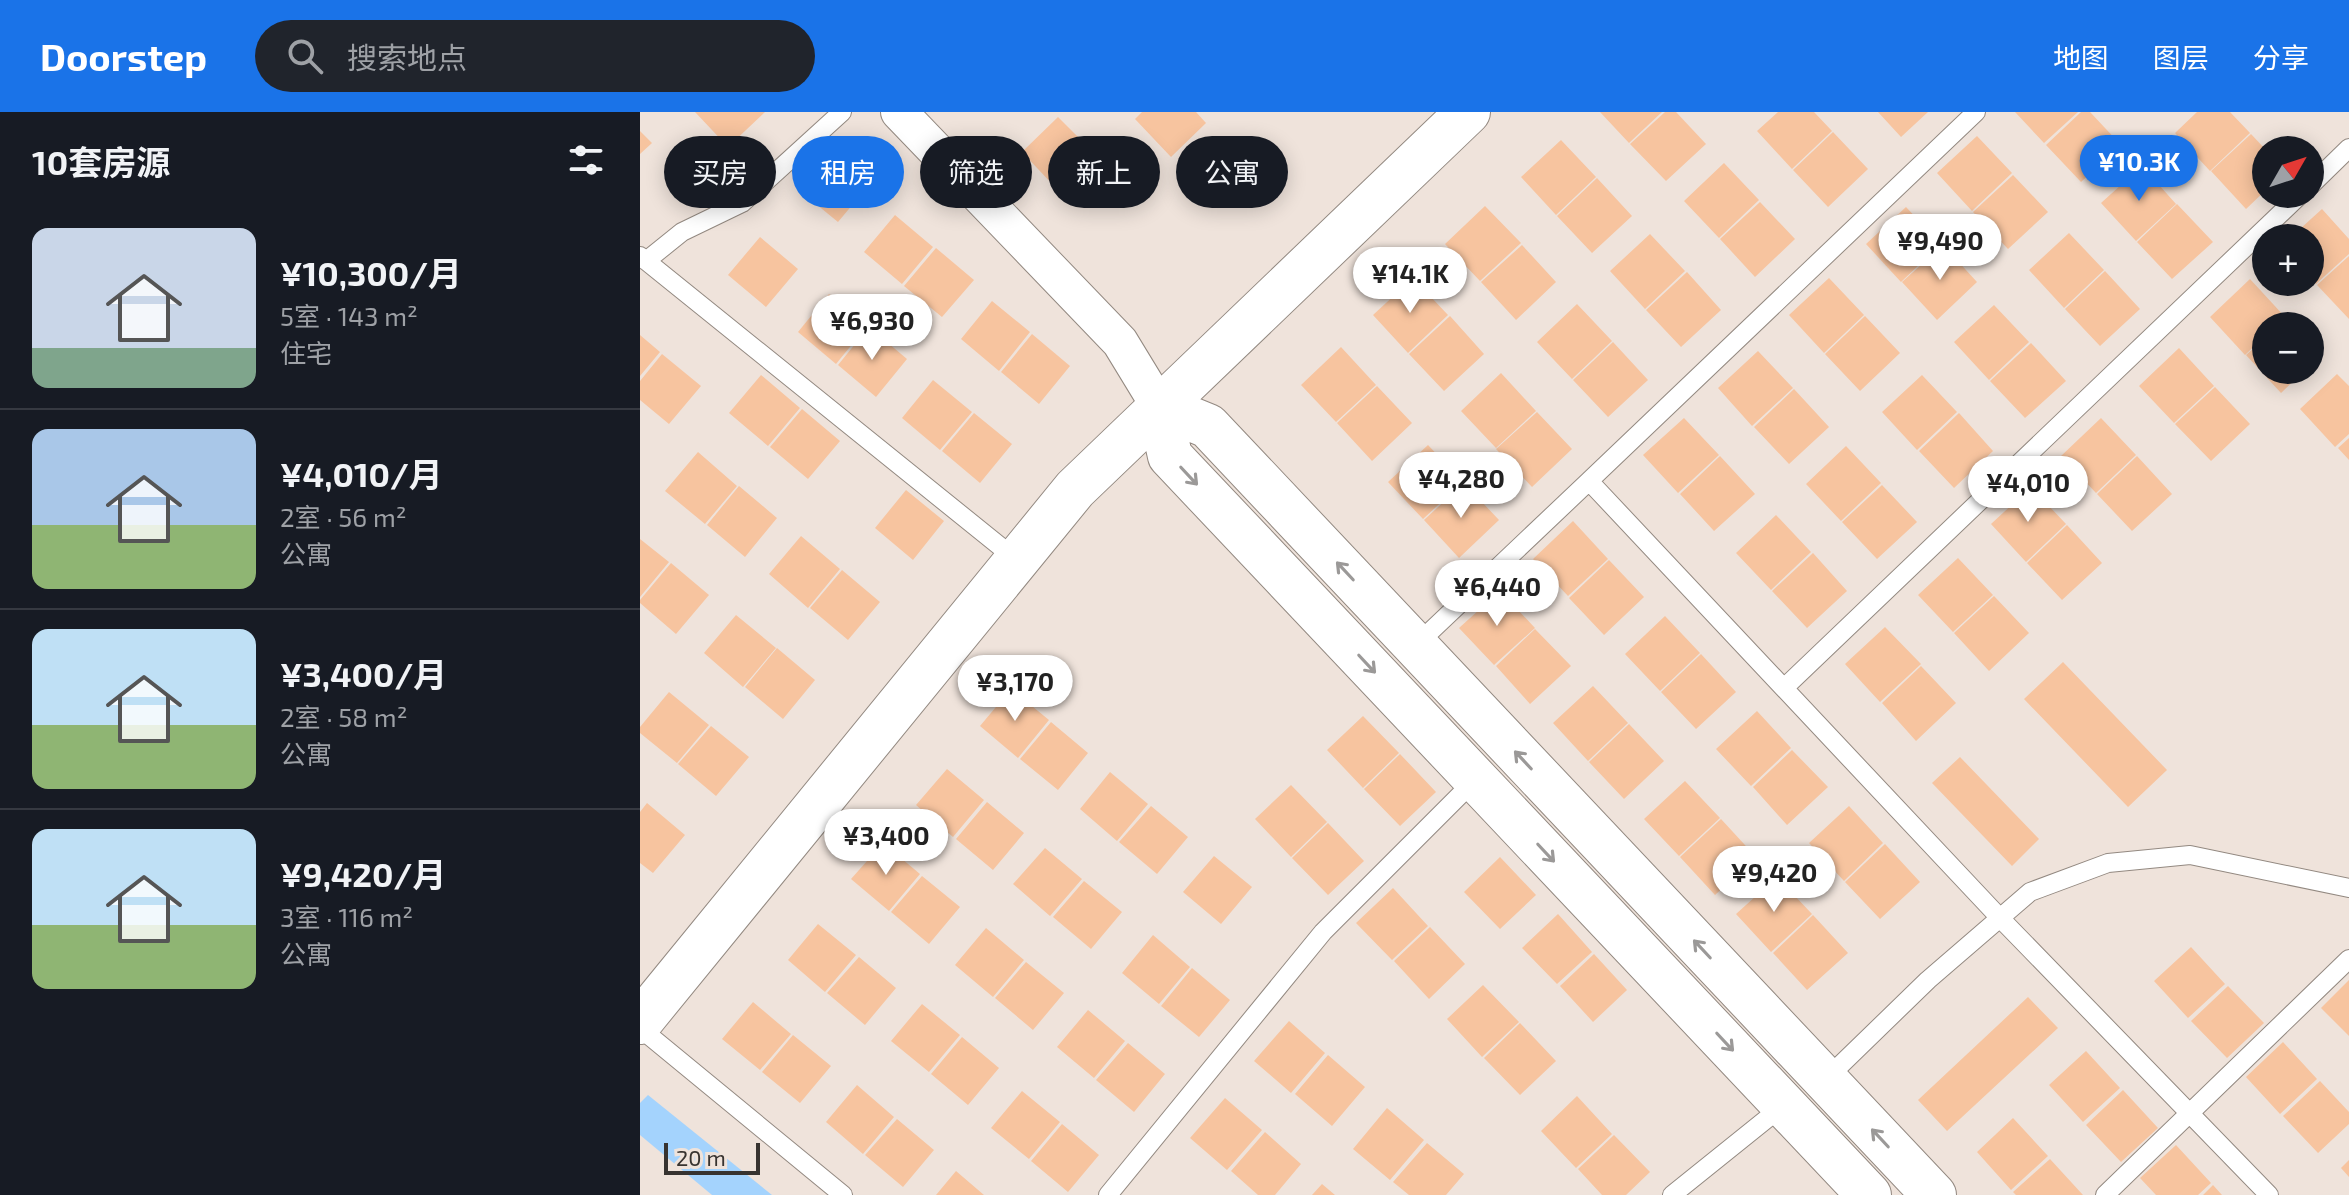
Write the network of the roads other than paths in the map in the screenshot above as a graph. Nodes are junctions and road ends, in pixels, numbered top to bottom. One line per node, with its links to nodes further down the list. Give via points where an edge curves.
1 (842, 112): 8 (lane, via 742,203)
2 (899, 112): 9 (street, via 1120,342)
3 (1468, 112): 9 (street)
4 (1976, 112): 10 (lane)
5 (2349, 148): 6 (lane)
6 (2324, 172)
7 (2286, 208): 13 (lane)
8 (643, 258): 11 (lane)
9 (1159, 406): 11 (street, via 1075,489); 12 (street, one-way to 9, via 1208,426); 14 (street, one-way to 14, via 1170,456)
10 (1589, 481): 12 (lane); 13 (lane)
11 (1017, 560): 18 (street)
12 (1415, 646): 20 (street, one-way to 12)
13 (1784, 688): 16 (lane)
14 (1476, 779): 21 (street, one-way to 21); 24 (lane, via 1323,932)
15 (2349, 888): 16 (lane, via 2190,855 2108,863 2030,892)
16 (2000, 918): 20 (lane); 22 (lane)
17 (2349, 959): 22 (lane)
18 (640, 1022)
19 (640, 1028): 23 (lane)
20 (1825, 1080): 21 (street); 27 (street, one-way to 20)
21 (1784, 1105): 25 (lane); 26 (street)
22 (2190, 1114): 28 (lane); 29 (lane)
23 (843, 1195)
24 (1108, 1195)
25 (1672, 1195)
26 (1869, 1195)
27 (1934, 1195)
28 (2105, 1195)
29 (2269, 1195)

